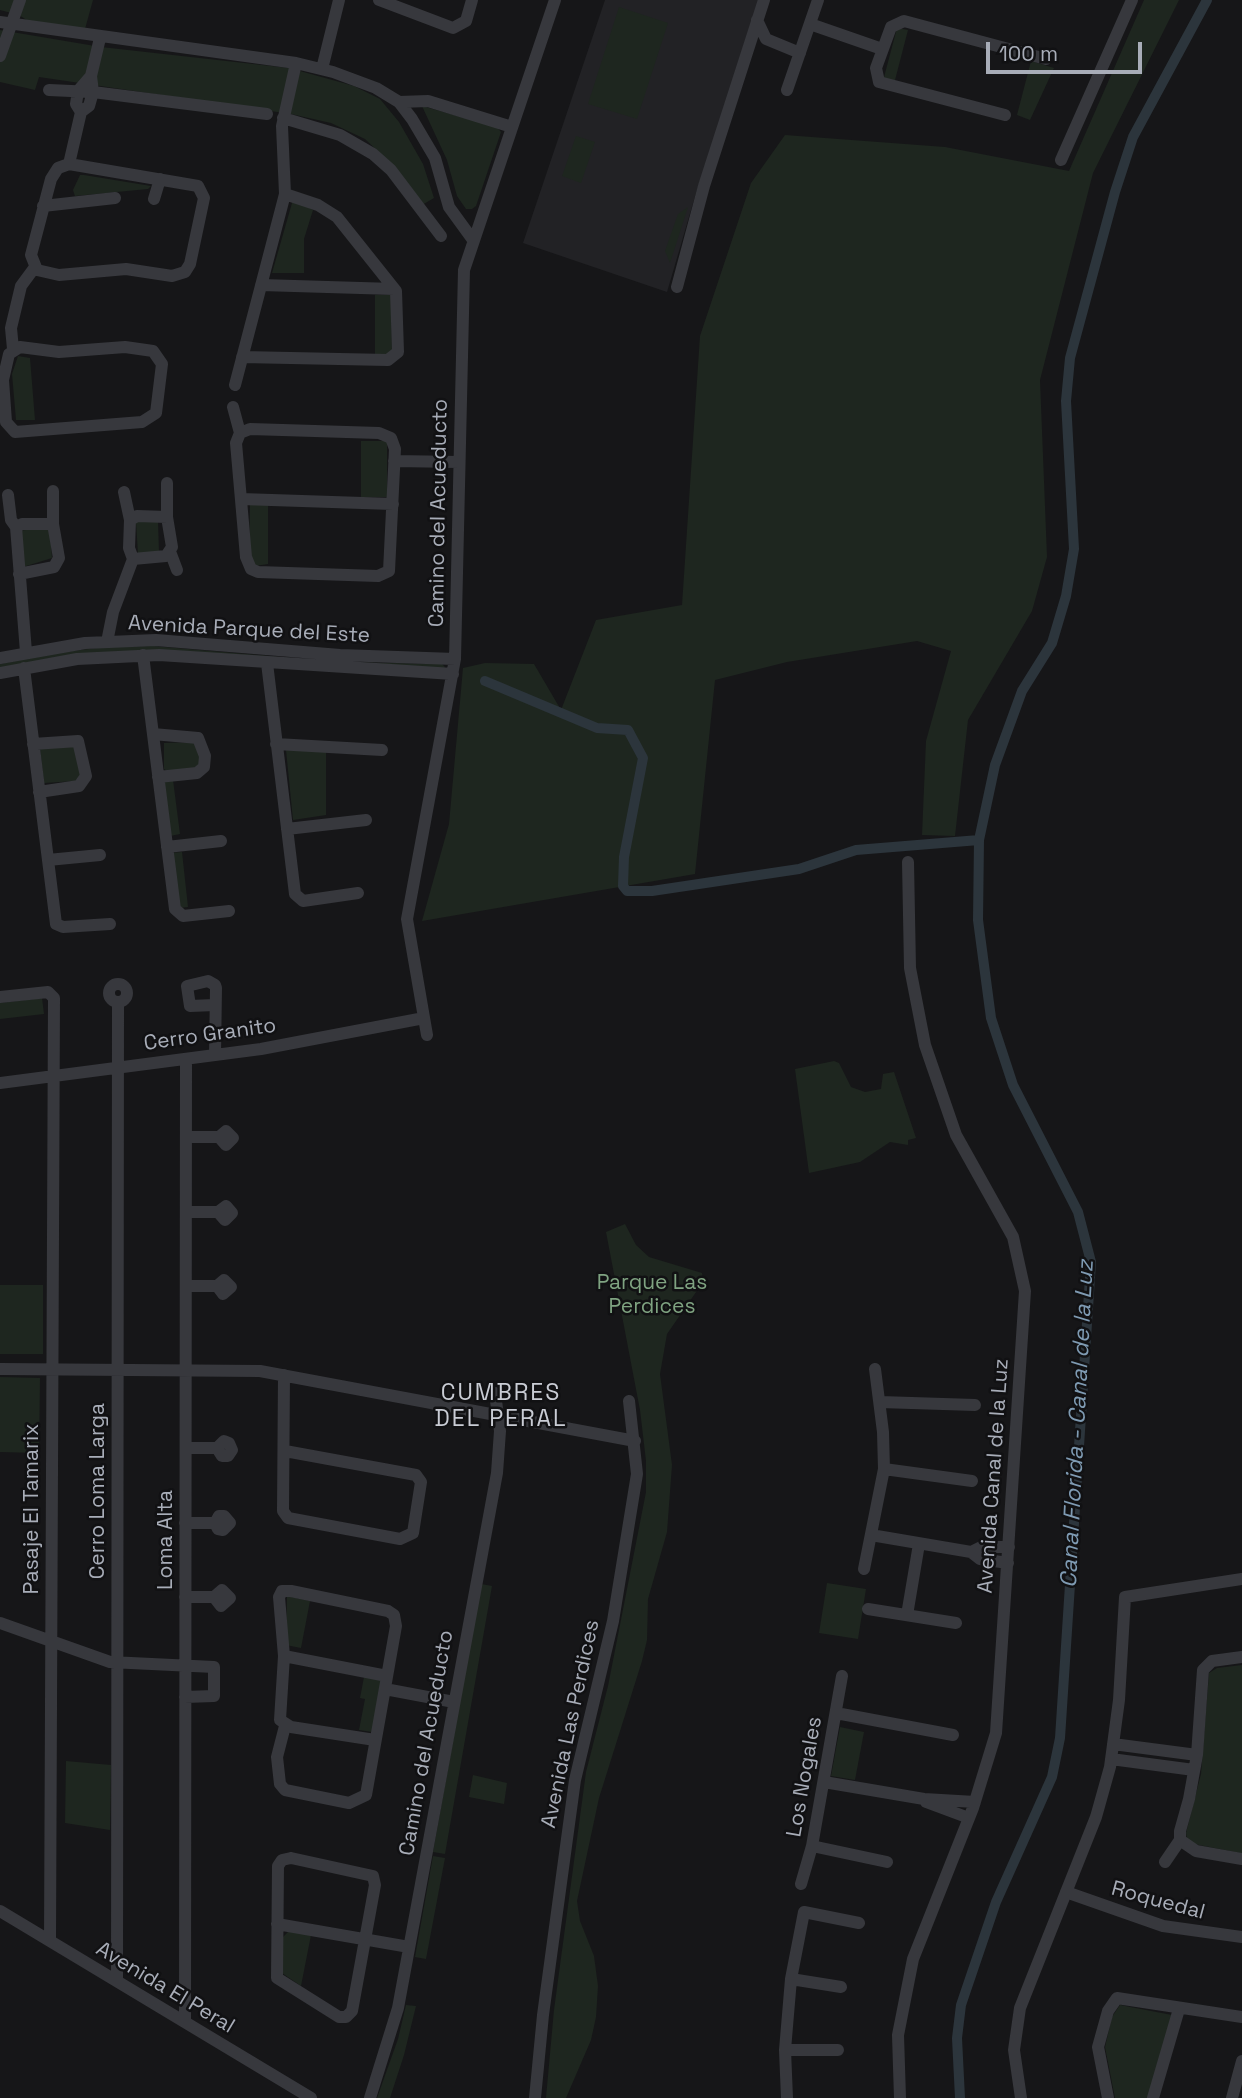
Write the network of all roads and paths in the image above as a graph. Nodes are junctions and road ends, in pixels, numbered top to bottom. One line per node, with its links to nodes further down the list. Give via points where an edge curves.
1 (20, 0): 10 (street)
2 (339, 0): 20 (street)
3 (379, 0): 4 (street, via 453,27 466,21)
4 (472, 0)
5 (555, 0): 31 (street, Camino del Acueducto)
6 (764, 0): 9 (street)
7 (818, 0): 11 (street)
8 (1132, 0): 32 (street)
9 (758, 17): 13 (street, via 760,33); 15 (street)
10 (6, 24): 12 (street); 17 (street)
11 (810, 24): 14 (street); 16 (street)
12 (100, 37): 19 (street); 21 (street)
13 (772, 43): 15 (street, via 756,44); 16 (street)
14 (882, 50): 18 (street, via 891,27 904,22); 29 (street, via 875,72 883,85)
15 (746, 52): 45 (street)
16 (800, 53): 23 (street)
17 (0, 56)
18 (1046, 59)
19 (296, 63): 20 (street); 30 (street)
20 (322, 69): 26 (street, via 376,88)
21 (91, 76): 24 (street); 25 (street)
22 (49, 90): 24 (street)
23 (788, 90)
24 (78, 91): 25 (street); 27 (street)
25 (93, 92): 27 (street, via 89,106); 28 (street)
26 (399, 102): 31 (street, via 428,101); 38 (street, via 435,158)
27 (80, 113): 33 (street)
28 (267, 114)
29 (1005, 115)
30 (283, 118): 35 (street); 40 (street, via 362,146 391,170)
31 (513, 127): 42 (street, Camino del Acueducto)
32 (1061, 160)
33 (69, 164): 34 (street); 39 (street, via 52,175)
34 (160, 180): 37 (street); 43 (street, via 194,184 204,198 190,264 181,274 127,270 58,275)
35 (285, 194): 44 (street); 46 (street, via 337,217)
36 (116, 198): 39 (street)
37 (154, 199)
38 (446, 200): 40 (street); 42 (street)
39 (43, 206): 43 (street, via 31,255)
40 (422, 211): 41 (street)
41 (441, 236)
42 (473, 240): 54 (street, Camino del Acueducto, via 463,282)
43 (34, 267): 47 (street, via 23,281 10,327)
44 (261, 285): 46 (street); 48 (street)
45 (677, 287)
46 (394, 289): 48 (street, via 398,348 391,359)
47 (13, 349): 49 (street); 49 (street, via 72,352 135,347 157,354 162,368 153,417 142,422 19,433 5,418)
48 (242, 357): 50 (street)
49 (1, 380)
50 (235, 385)
51 (233, 407): 52 (street)
52 (240, 433): 53 (street, via 250,429 384,433 393,441); 59 (street, via 236,443)
53 (394, 461): 54 (street); 60 (street)
54 (459, 462): 73 (street, Camino del Acueducto)
55 (167, 483): 61 (street)
56 (53, 491): 63 (street)
57 (124, 492): 62 (street)
58 (8, 495): 64 (street)
59 (241, 499): 60 (street); 60 (street, via 246,562 258,572 384,575 391,565)
60 (393, 504)
61 (167, 517): 62 (street); 65 (street)
62 (130, 520): 66 (street, via 128,545)
63 (53, 524): 64 (street); 68 (street, via 58,564)
64 (16, 527): 68 (street)
65 (171, 554): 66 (street); 67 (street)
66 (133, 559): 69 (street)
67 (177, 570)
68 (19, 574): 70 (street)
69 (107, 642): 70 (street, Avenida Parque del Este); 73 (street, Avenida Parque del Este, via 183,641 340,655)
70 (26, 652): 72 (street, Avenida Parque del Este)
71 (143, 655): 74 (street, Avenida Parque del Este); 75 (street, Avenida Parque del Este); 78 (street)
72 (0, 658)
73 (455, 659): 77 (street, Camino del Acueducto)
74 (267, 663): 77 (street, Avenida Parque del Este); 80 (street)
75 (24, 668): 76 (street, Avenida Parque del Este); 79 (street)
76 (0, 673)
77 (453, 674): 97 (street, Camino del Acueducto, via 408,904 408,939)
78 (153, 734): 82 (street); 82 (street, via 198,738 205,756 204,767 197,773)
79 (33, 744): 83 (street); 83 (street, via 78,741 86,776 79,786)
80 (276, 744): 81 (street); 85 (street)
81 (382, 750)
82 (158, 777): 87 (street)
83 (39, 792): 89 (street)
84 (366, 820): 85 (street)
85 (286, 829): 91 (street, via 298,898 306,901)
86 (221, 841): 87 (street)
87 (167, 847): 92 (street, via 178,914)
88 (100, 855): 89 (street)
89 (48, 860): 93 (street, via 58,926)
90 (908, 862): 131 (street, Avenida Canal de la Luz, via 910,968 925,1045 956,1135 1008,1225 1023,1277)
91 (358, 893)
92 (229, 911)
93 (110, 924)
94 (0, 997): 102 (street, Pasaje El Tamarix, via 48,992 53,996)
95 (118, 1002): 101 (street, Cerro Loma Larga)
96 (215, 1004): 99 (street)
97 (424, 1018): 98 (street, Camino del Acueducto); 99 (street, Cerro Granito)
98 (427, 1035)
99 (215, 1055): 100 (street, Cerro Granito)
100 (186, 1059): 101 (street, Cerro Granito); 104 (street, Loma Alta)
101 (119, 1068): 102 (street, Cerro Granito); 113 (street, Cerro Loma Larga)
102 (52, 1076): 103 (street, Cerro Granito); 112 (street, Pasaje El Tamarix)
103 (0, 1083)
104 (186, 1137): 105 (street); 106 (street, Loma Alta)
105 (219, 1138)
106 (186, 1212): 107 (street); 108 (street, Loma Alta)
107 (218, 1212)
108 (186, 1286): 109 (street); 114 (street, Loma Alta)
109 (217, 1286)
110 (0, 1369): 112 (street)
111 (875, 1369): 118 (street)
112 (52, 1370): 113 (street); 142 (street, Pasaje El Tamarix)
113 (118, 1370): 114 (street); 145 (street, Cerro Loma Larga)
114 (186, 1370): 115 (street, via 251,1370); 122 (street, Loma Alta)
115 (284, 1376): 120 (street); 124 (street)
116 (495, 1393): 120 (street, Camino del Acueducto)
117 (629, 1401): 121 (street, Avenida Las Perdices)
118 (880, 1402): 119 (street); 125 (street)
119 (975, 1405)
120 (499, 1415): 121 (street); 150 (street, Camino del Acueducto, via 497,1473)
121 (635, 1441): 188 (street, Avenida Las Perdices, via 637,1474 613,1621 575,1780)
122 (186, 1448): 123 (street); 127 (street, Loma Alta)
123 (217, 1448)
124 (285, 1451): 124 (street, via 416,1475 421,1482 413,1533 400,1539 288,1518 284,1511)
125 (884, 1469): 126 (street); 129 (street)
126 (972, 1481)
127 (186, 1523): 128 (street, via 215,1523 224,1516); 136 (street, Loma Alta)
128 (230, 1523)
129 (871, 1535): 130 (street); 134 (street)
130 (919, 1544): 132 (street); 139 (street)
131 (1009, 1547): 132 (street, via 981,1547); 133 (street, Avenida Canal de la Luz)
132 (971, 1552): 133 (street, via 980,1559)
133 (1008, 1563): 161 (street, Avenida Canal de la Luz, via 996,1733)
134 (864, 1569)
135 (1242, 1579): 155 (street, via 1125,1597)
136 (186, 1597): 137 (street); 146 (street, Loma Alta)
137 (214, 1597)
138 (868, 1609): 139 (street)
139 (907, 1615): 141 (street)
140 (0, 1623): 142 (street)
141 (956, 1623)
142 (51, 1642): 145 (street); 175 (street, Pasaje El Tamarix)
143 (284, 1656): 148 (street); 148 (street, via 282,1591 388,1611 396,1626); 152 (street, via 280,1720)
144 (1242, 1657): 156 (street, via 1207,1665 1202,1674)
145 (117, 1664): 146 (street); 178 (street, Cerro Loma Larga)
146 (185, 1665): 149 (street, Loma Alta); 149 (street, via 212,1665 216,1672 214,1696)
147 (842, 1676): 151 (street, Los Nogales)
148 (386, 1683): 150 (street); 154 (street)
149 (185, 1697): 182 (street, Loma Alta)
150 (454, 1702): 176 (street, Camino del Acueducto)
151 (836, 1713): 153 (street); 159 (street, Los Nogales)
152 (285, 1726): 154 (street); 154 (street, via 277,1757 280,1784 285,1790 349,1803 366,1796)
153 (953, 1735)
154 (375, 1740)
155 (1114, 1744): 156 (street); 157 (street)
156 (1197, 1755): 158 (street)
157 (1111, 1759): 158 (street); 169 (street, via 1100,1805)
158 (1194, 1770): 163 (street)
159 (824, 1782): 160 (street); 164 (street, Los Nogales)
160 (924, 1799): 161 (street); 162 (street)
161 (975, 1802): 162 (street, Avenida Canal de la Luz)
162 (969, 1818): 190 (street, Avenida Canal de la Luz, via 913,1959 898,2035)
163 (1180, 1840): 165 (street, via 1196,1851); 167 (street)
164 (812, 1846): 166 (street); 168 (street, Los Nogales)
165 (1242, 1859)
166 (887, 1862)
167 (1165, 1862)
168 (802, 1884)
169 (1066, 1892): 173 (street, Roquedal, via 1163,1926); 191 (street, via 1018,2014 1014,2050)
170 (0, 1911): 175 (street, Avenida El Peral)
171 (859, 1923): 177 (street, via 804,1912)
172 (277, 1924): 174 (street); 174 (street, via 277,1978 339,2017 352,2011); 174 (street, via 278,1867 291,1858 373,1876)
173 (1242, 1937)
174 (365, 1940): 176 (street)
175 (50, 1941): 178 (street, Avenida El Peral)
176 (409, 1947): 187 (street, Camino del Acueducto, via 394,2026)
177 (790, 1979): 179 (street); 183 (street)
178 (117, 1981): 182 (street, Avenida El Peral)
179 (841, 1987)
180 (1179, 2009): 181 (street); 192 (street, via 1117,1998 1108,2011 1098,2047); 193 (street)
181 (1242, 2017)
182 (185, 2022): 186 (street, Avenida El Peral)
183 (785, 2050): 184 (street); 189 (street)
184 (838, 2050)
185 (1242, 2061): 194 (street)
186 (311, 2098)
187 (370, 2098)
188 (535, 2098)
189 (787, 2098)
190 (900, 2098)
191 (1021, 2098)
192 (1108, 2098)
193 (1153, 2098)
194 (1231, 2098)

